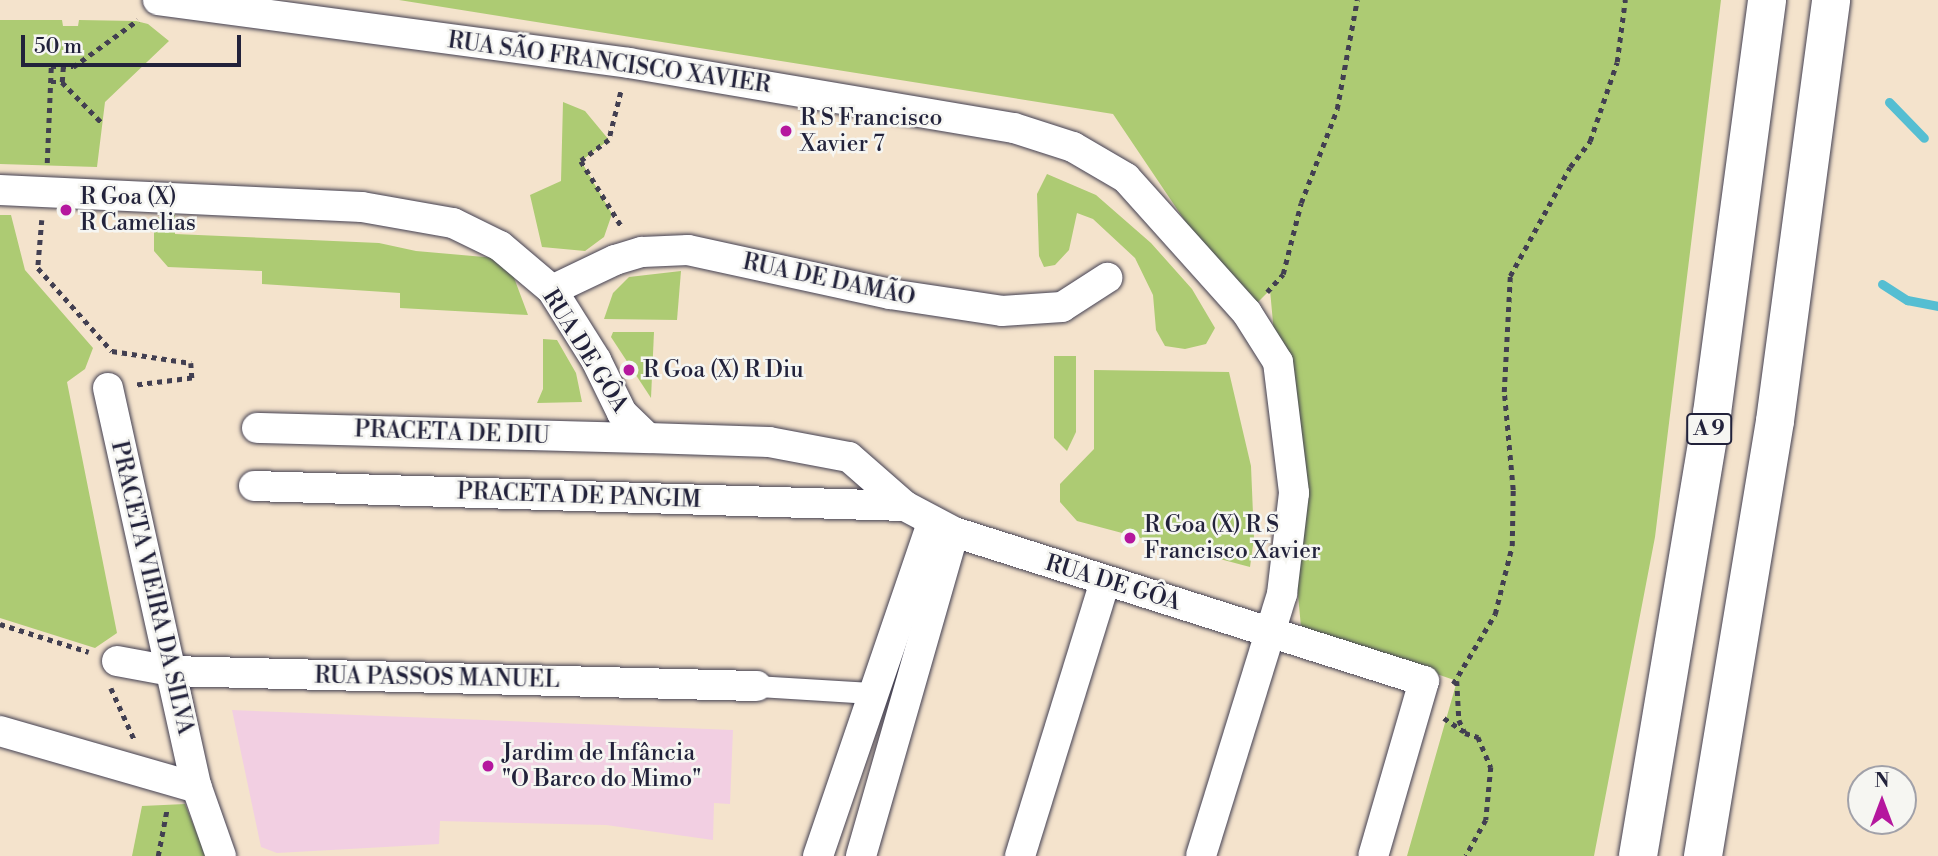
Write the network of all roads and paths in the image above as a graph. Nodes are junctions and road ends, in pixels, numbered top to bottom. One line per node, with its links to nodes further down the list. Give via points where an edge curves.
1 (1357, 0): 16 (path, via 1337,109 1301,203 1283,274)
2 (1625, 0): 27 (path, via 1617,62 1590,141 1570,167 1510,276 1504,392 1513,490 1512,546 1495,614)
3 (1767, 0): 41 (highway, A 9, via 1712,413)
4 (1831, 0): 42 (highway, via 1774,421)
5 (150, 7): 6 (street, RUA SÃO FRANCISCO XAVIER); 7 (path, via 73,67)
6 (629, 63): 13 (path, via 609,140 581,161); 16 (street, RUA SÃO FRANCISCO XAVIER, via 1014,128 1073,147 1126,178)
7 (63, 67): 8 (path, via 51,67); 9 (path)
8 (51, 82): 9 (path); 12 (path)
9 (62, 82): 10 (path)
10 (104, 125)
11 (0, 190): 12 (street, RUA DE GÔA)
12 (45, 193): 15 (street, RUA DE GÔA, via 362,207 453,223 500,246); 17 (path, via 38,268 112,351 191,363 192,378)
13 (642, 252): 14 (street, RUA DE DAMÃO, via 688,250 890,294 1002,311 1062,307); 15 (street, RUA DE DAMÃO)
14 (1107, 278)
15 (552, 290): 19 (street, RUA DE GÔA, via 596,360 622,413)
16 (1247, 313): 24 (street, RUA SÃO FRANCISCO XAVIER, via 1278,362 1294,493 1282,594)
17 (108, 388): 26 (street, PRACETA VIEIRA DA SILVA)
18 (257, 428): 19 (street, PRACETA DE DIU)
19 (648, 438): 21 (street, RUA DE GÔA, via 769,442 849,457)
20 (254, 486): 21 (street, PRACETA DE PANGIM)
21 (905, 506): 22 (street, RUA DE GÔA)
22 (943, 527): 23 (street, RUA DE GÔA); 29 (street); 36 (street)
23 (1105, 581): 24 (street, RUA DE GÔA); 37 (street)
24 (1268, 629): 30 (street, RUA DE GÔA, via 1424,681); 38 (street, RUA SÃO FRANCISCO XAVIER)
25 (117, 661): 26 (street, RUA PASSOS MANUEL)
26 (171, 671): 28 (street, RUA PASSOS MANUEL); 32 (street, PRACETA VIEIRA DA SILVA)
27 (1457, 681): 30 (path, via 1438,697); 40 (path, via 1459,720 1465,733 1478,737 1491,767 1486,820)
28 (757, 686): 29 (street)
29 (873, 693): 35 (street)
30 (1419, 698): 39 (street)
31 (0, 731): 32 (street)
32 (187, 785): 33 (path); 34 (street, PRACETA VIEIRA DA SILVA)
33 (158, 856)
34 (221, 856)
35 (818, 856)
36 (861, 856)
37 (1020, 856)
38 (1201, 856)
39 (1373, 856)
40 (1466, 856)
41 (1638, 856)
42 (1703, 856)

